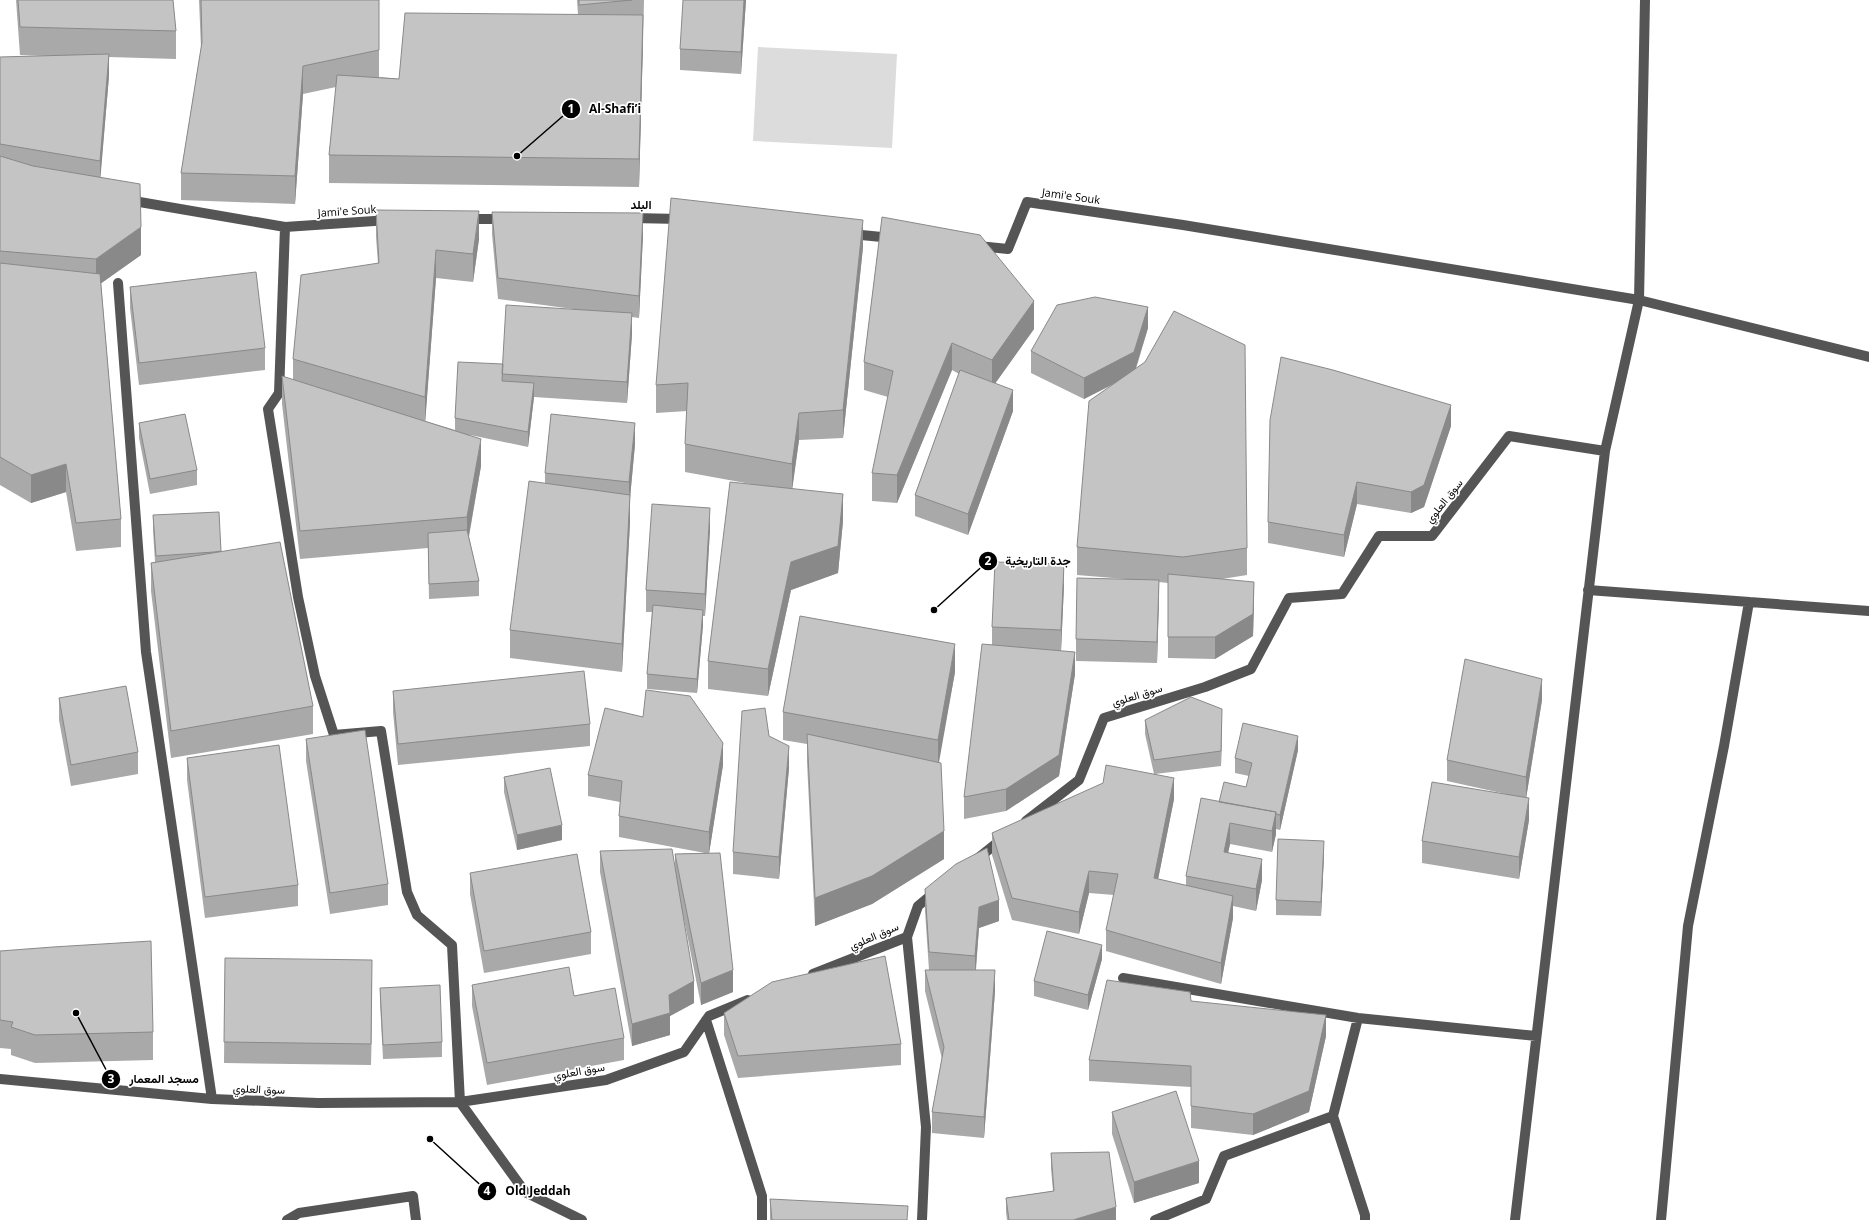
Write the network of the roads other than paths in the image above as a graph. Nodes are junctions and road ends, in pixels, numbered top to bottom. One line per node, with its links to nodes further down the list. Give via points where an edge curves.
1 (1645, 0): 13 (street)
2 (119, 198): 8 (street, Jami'e Souk)
3 (617, 218): 6 (street)
4 (458, 219): 5 (street)
5 (514, 219)
6 (689, 219)
7 (402, 220): 8 (street, Jami'e Souk)
8 (285, 227): 30 (street, via 279,393 268,409 298,597 315,676 334,735 381,731 407,892 418,915 452,944)
9 (837, 233): 10 (street)
10 (899, 239)
11 (969, 246): 13 (street, Jami'e Souk, via 1008,249 1027,202)
12 (118, 283): 29 (street, via 146,652)
13 (1639, 300): 14 (street); 15 (street)
14 (1869, 357)
15 (1604, 451): 16 (street); 19 (street, سوق العلوي, via 1509,436 1432,536 1379,536 1342,594 1289,598 1251,669 1205,687 1104,718 1079,780)
16 (1588, 590): 17 (street); 27 (street)
17 (1749, 602): 18 (street); 40 (street, via 1724,746 1688,926)
18 (1869, 611)
19 (972, 863)
20 (943, 885): 21 (street, سوق العلوي, via 918,906)
21 (907, 938): 22 (street, سوق العلوي); 36 (street, via 926,1127)
22 (804, 978)
23 (1123, 978): 25 (street)
24 (760, 995): 26 (street, سوق العلوي, via 709,1016)
25 (1358, 1018): 27 (street); 31 (street)
26 (706, 1020): 30 (street, سوق العلوي, via 684,1052 606,1080); 35 (street, via 762,1196)
27 (1536, 1036): 39 (street)
28 (0, 1079): 29 (street, سوق العلوي)
29 (212, 1099): 30 (street, سوق العلوي, via 318,1103)
30 (460, 1102): 34 (street, via 525,1192)
31 (1333, 1116): 37 (street, via 1224,1156 1206,1199); 38 (street)
32 (287, 1220): 33 (street, via 299,1213 413,1196)
33 (416, 1220)
34 (582, 1220)
35 (762, 1220)
36 (922, 1220)
37 (1155, 1220)
38 (1365, 1220)
39 (1515, 1220)
40 (1661, 1220)

